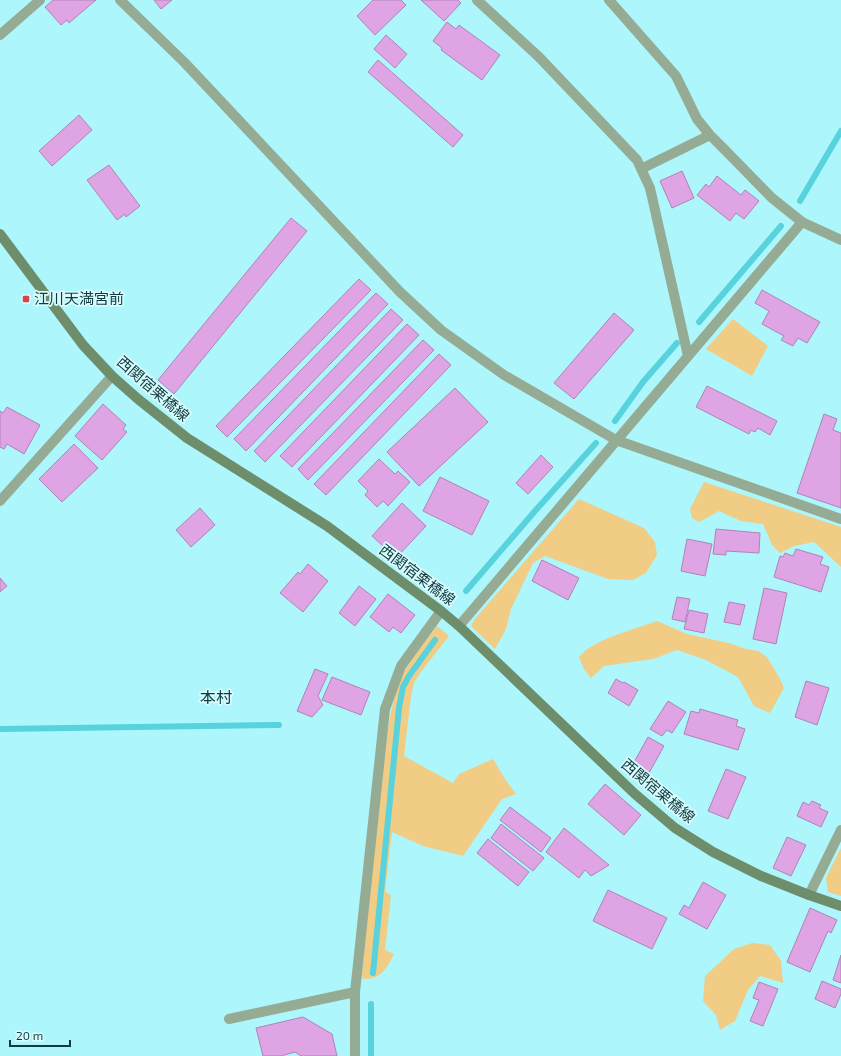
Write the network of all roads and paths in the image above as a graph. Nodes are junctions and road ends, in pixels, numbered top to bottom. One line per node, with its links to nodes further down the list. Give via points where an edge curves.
1 (40, 0): 5 (street)
2 (120, 0): 13 (street, via 184,62 400,292 441,330 504,375)
3 (477, 0): 7 (street, via 539,57 637,160)
4 (609, 0): 6 (street, via 676,76 697,119)
5 (0, 35)
6 (710, 135): 7 (street); 8 (street, via 772,198)
7 (642, 170): 11 (street, via 650,188)
8 (802, 222): 10 (street); 11 (street)
9 (0, 234): 12 (main road, 西関宿栗橋線, via 83,345)
10 (841, 240)
11 (688, 356): 13 (street)
12 (112, 376): 14 (street); 16 (main road, 西関宿栗橋線, via 187,438 327,526)
13 (616, 440): 15 (street); 17 (street)
14 (0, 501)
15 (841, 519)
16 (441, 611): 17 (main road, 西関宿栗橋線); 21 (street, via 401,666 385,709)
17 (459, 626): 19 (main road, 西関宿栗橋線, via 635,794 675,828 713,852 761,876)
18 (841, 830): 19 (street)
19 (809, 895): 20 (main road, 西関宿栗橋線)
20 (841, 906)
21 (355, 992): 22 (street); 23 (street)
22 (230, 1019)
23 (355, 1056)

